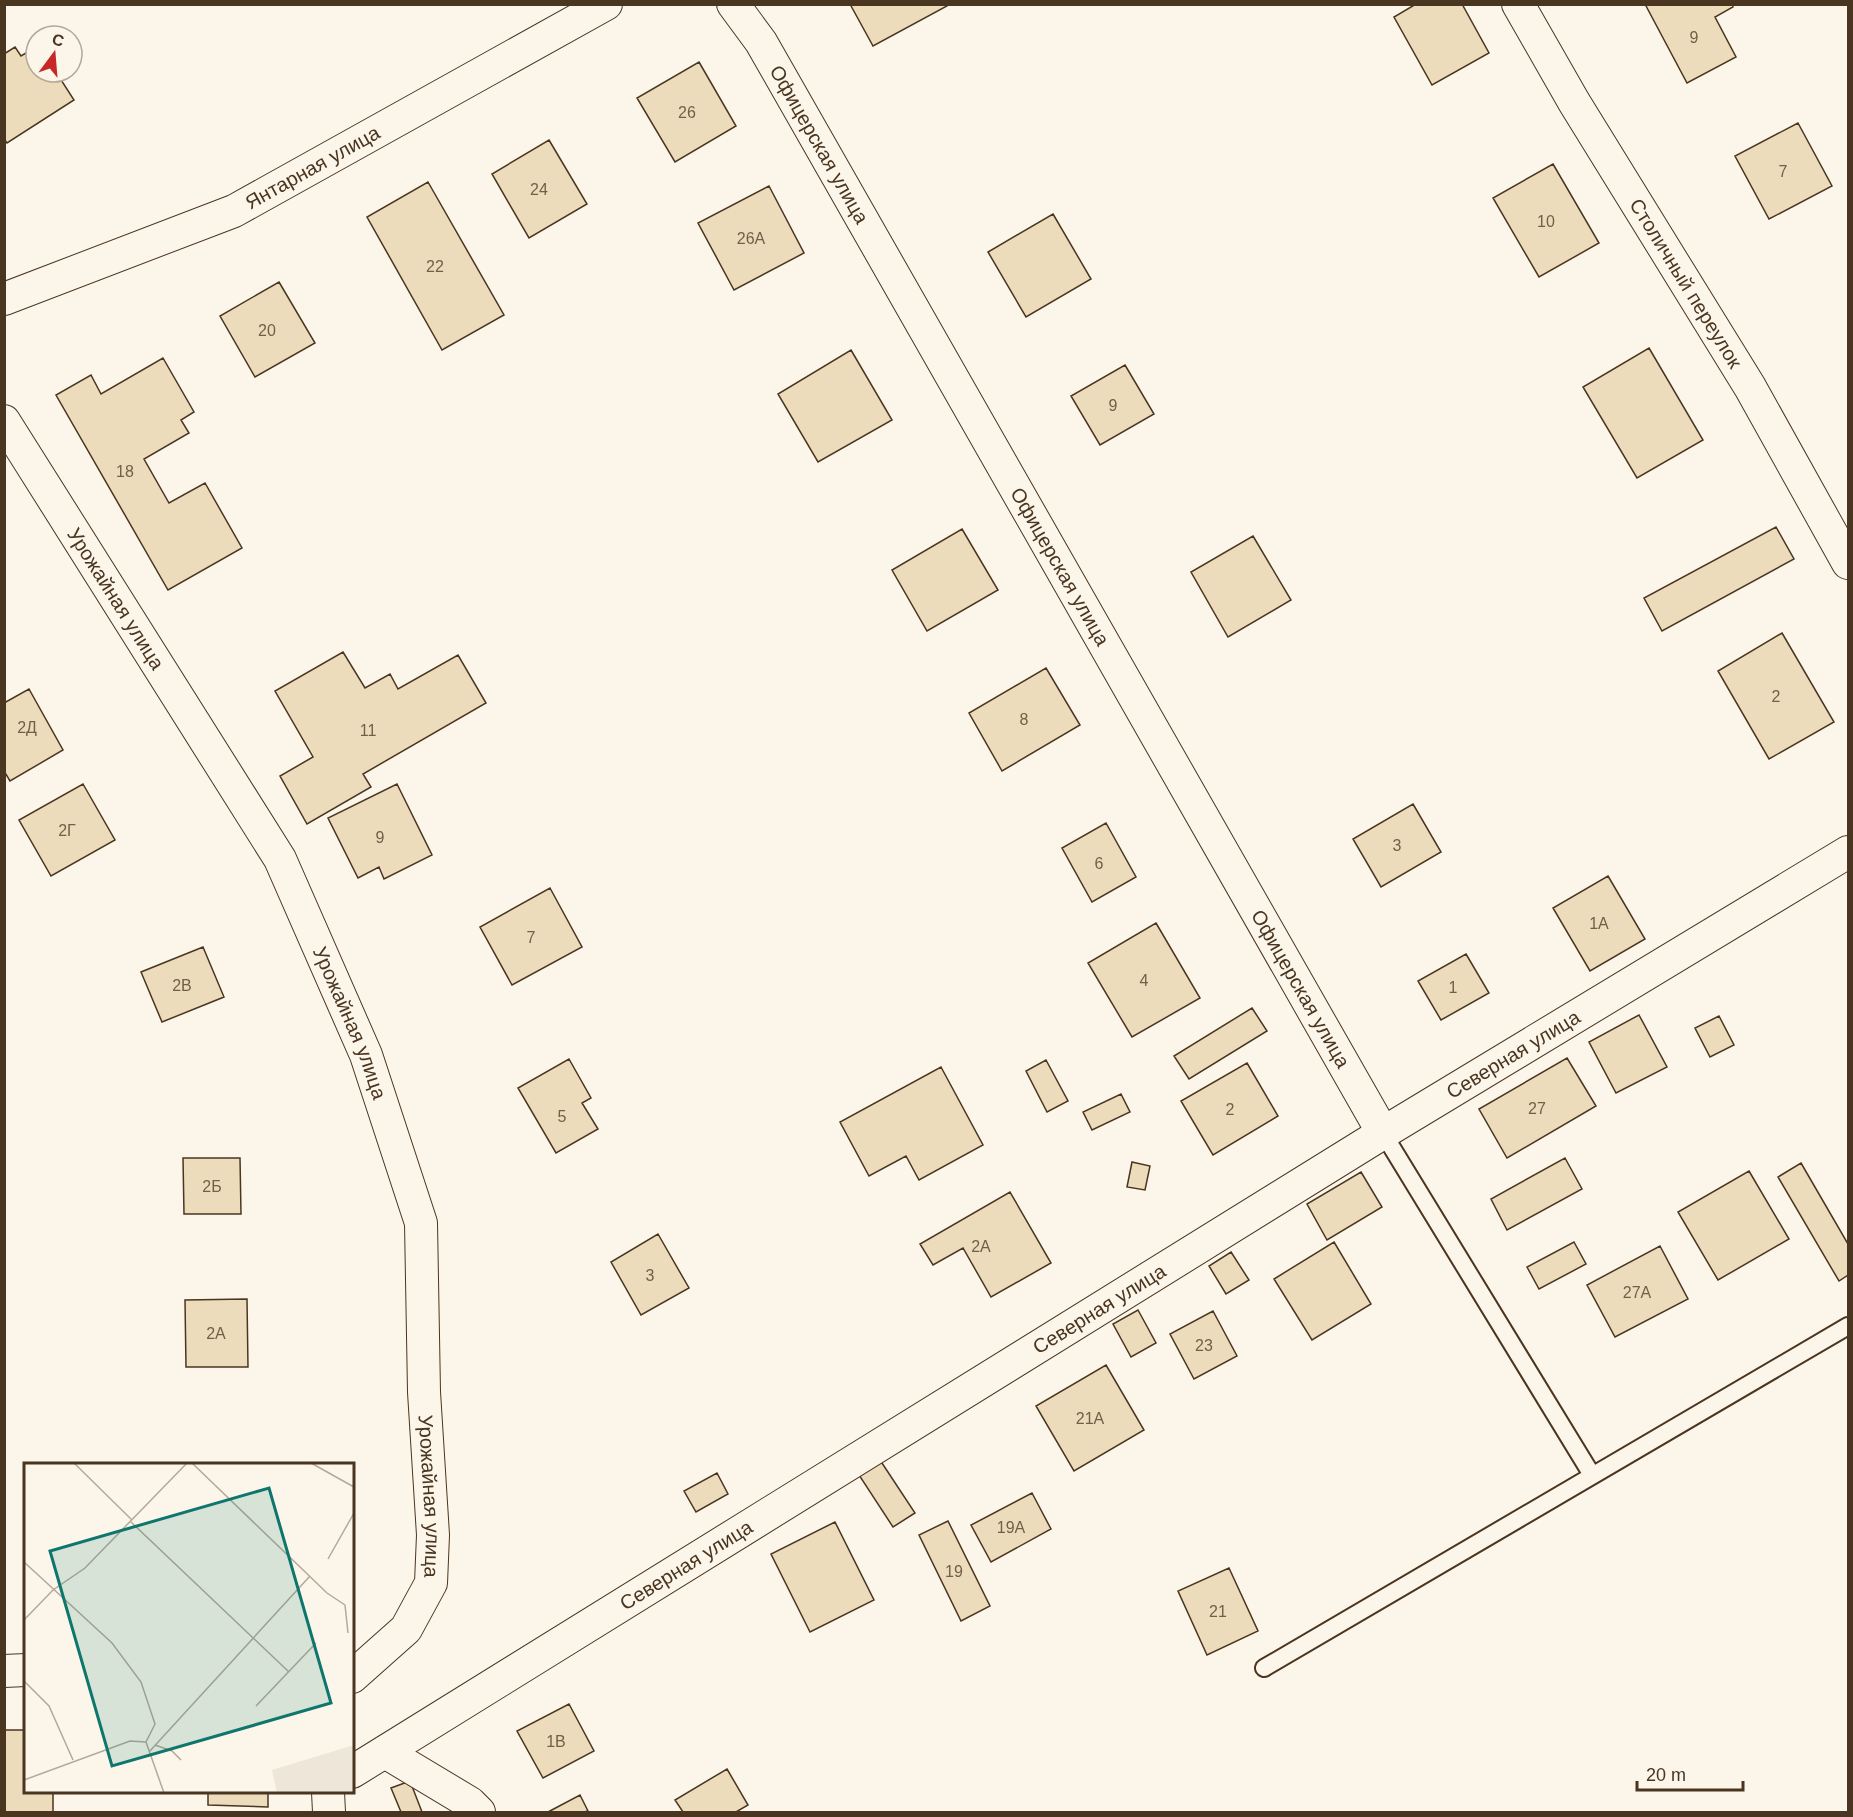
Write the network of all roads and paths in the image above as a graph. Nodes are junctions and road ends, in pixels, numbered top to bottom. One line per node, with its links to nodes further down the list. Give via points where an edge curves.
1 (606, 4): 4 (street, Янтарная улица, via 234,211)
2 (734, 4): 8 (street, Офицерская улица, via 761,42)
3 (1518, 4): 6 (street, Столичный переулок, via 1750,387)
4 (4, 299)
5 (4, 421): 14 (street, Урожайная улица, via 280,859 366,1055 421,1223 424,1392 432,1484 431,1583 406,1629)
6 (1848, 563)
7 (1848, 852): 8 (street, Северная улица)
8 (1383, 1133): 10 (lane); 15 (street, Северная улица)
9 (1848, 1326): 10 (lane)
10 (1592, 1475): 11 (lane)
11 (1264, 1668)
12 (24, 1670): 13 (street)
13 (4, 1671)
14 (354, 1675)
15 (385, 1752): 16 (street, Северная улица); 19 (street)
16 (354, 1771)
17 (328, 1793): 18 (street)
18 (329, 1812)
19 (479, 1812)

